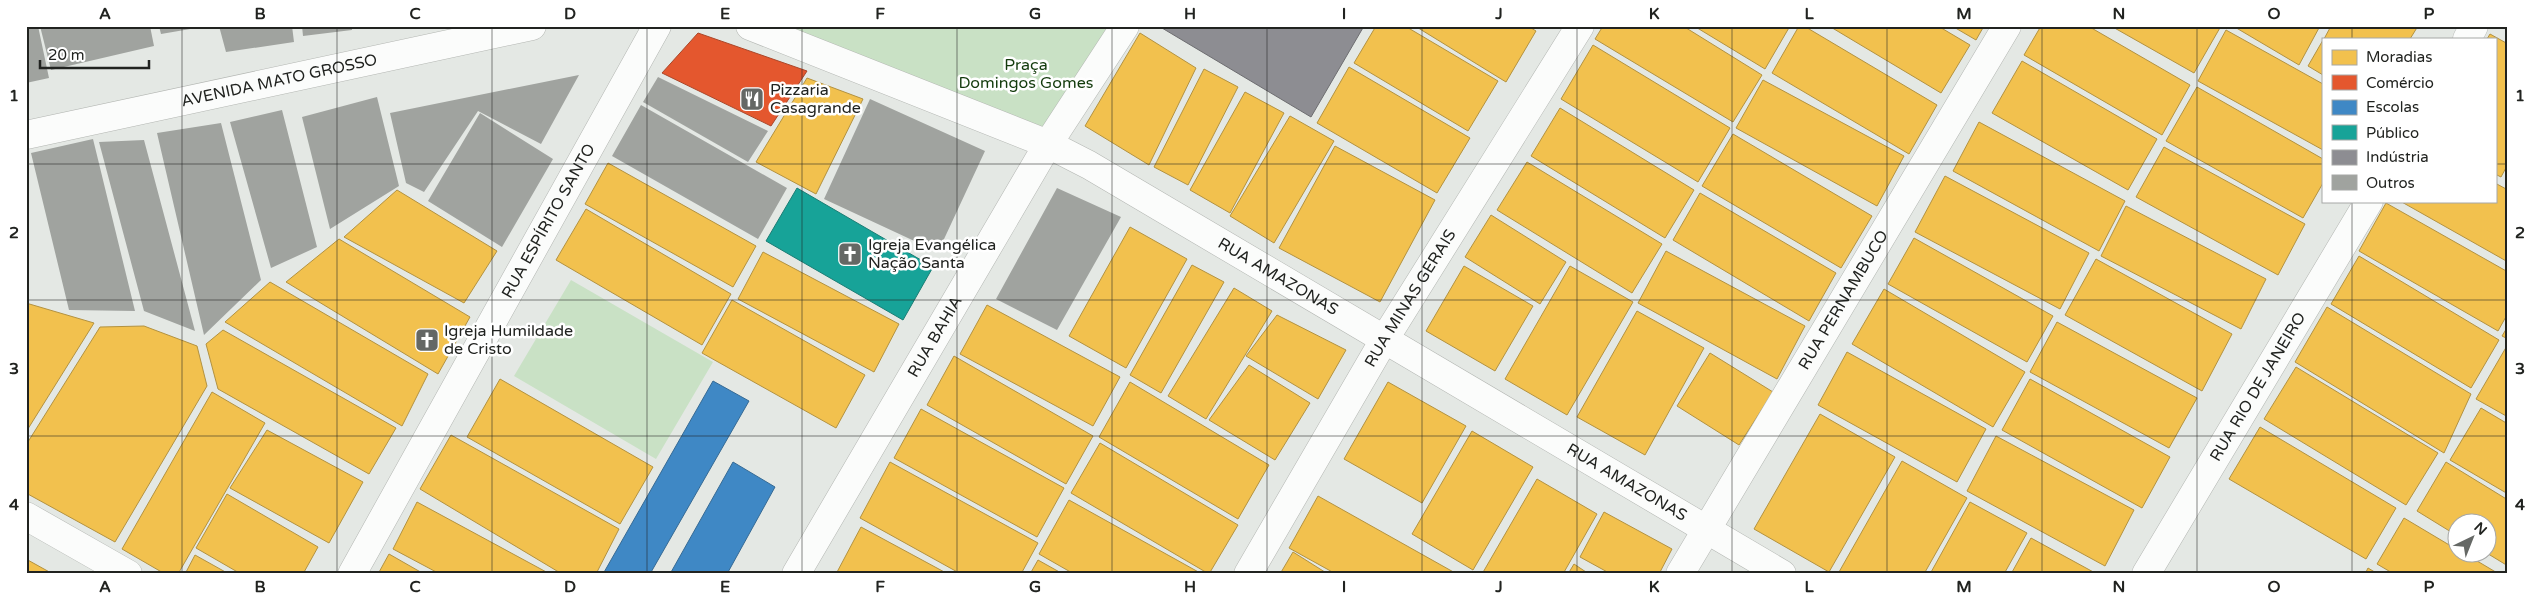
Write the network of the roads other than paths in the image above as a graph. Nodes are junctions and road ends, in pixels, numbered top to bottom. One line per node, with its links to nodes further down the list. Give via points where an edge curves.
1 (532, 26): 9 (street, AVENIDA MATO GROSSO)
2 (657, 26): 16 (street, RUA ESPÍRITO SANTO)
3 (750, 26): 10 (street, RUA AMAZONAS)
4 (1125, 26): 10 (street, RUA BAHIA)
5 (1580, 26): 12 (street, RUA MINAS GERAIS)
6 (2007, 26): 14 (street, RUA PERNAMBUCO)
7 (2474, 26): 8 (street)
8 (2468, 38)
9 (26, 135)
10 (1048, 144): 12 (street, RUA AMAZONAS); 17 (street, RUA BAHIA)
11 (2368, 202): 21 (street, RUA RIO DE JANEIRO)
12 (1384, 340): 14 (street, RUA AMAZONAS); 18 (street, RUA MINAS GERAIS)
13 (26, 516): 15 (street)
14 (1706, 530): 19 (street, RUA PERNAMBUCO); 20 (street, RUA AMAZONAS)
15 (128, 574)
16 (352, 574)
17 (796, 574)
18 (1248, 574)
19 (1680, 574)
20 (1782, 574)
21 (2146, 574)

